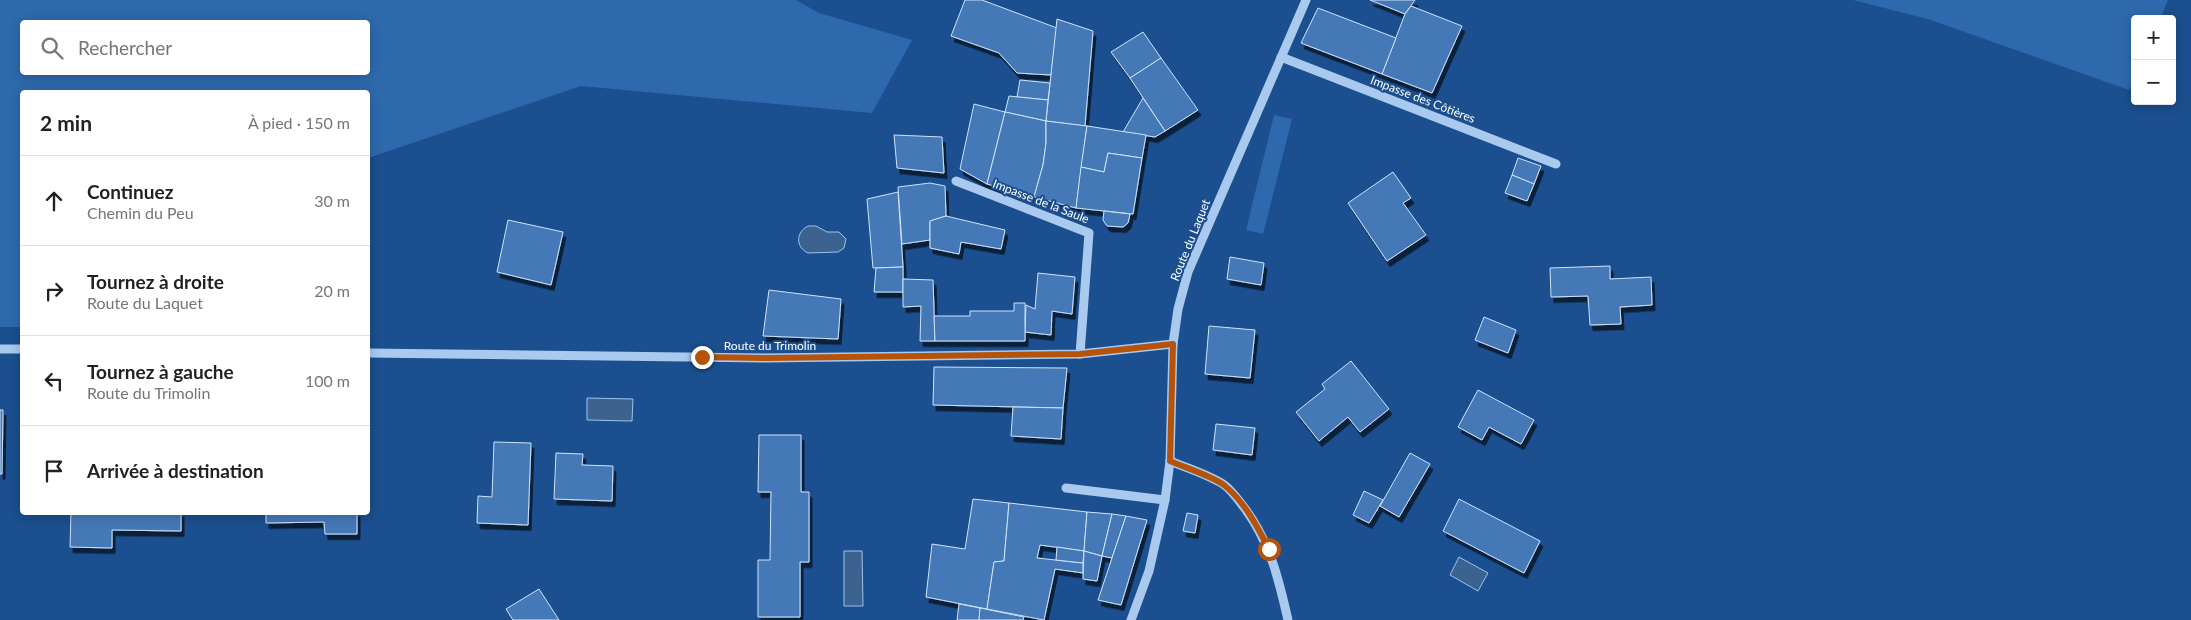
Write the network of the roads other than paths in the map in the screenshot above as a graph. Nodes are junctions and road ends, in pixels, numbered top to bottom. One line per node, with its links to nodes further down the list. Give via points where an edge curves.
1 (1306, 0): 2 (street, Route du Laquet)
2 (1281, 57): 3 (street, Impasse des Côtières); 5 (street, Route du Laquet, via 1188,272)
3 (1556, 164)
4 (956, 181): 9 (street, Impasse de la Saule, via 1090,233)
5 (1173, 344): 9 (street, Route du Trimolin); 10 (street, Route du Laquet)
6 (0, 349): 7 (street)
7 (20, 349)
8 (370, 353): 9 (street, Route du Trimolin, via 767,358)
9 (1080, 354)
10 (1170, 461): 12 (street, Route du Laquet); 14 (street, via 1223,484 1237,498 1257,525 1269,549)
11 (1066, 488): 12 (street)
12 (1165, 500): 13 (street, Route du Laquet, via 1149,571)
13 (1131, 620)
14 (1288, 620)

